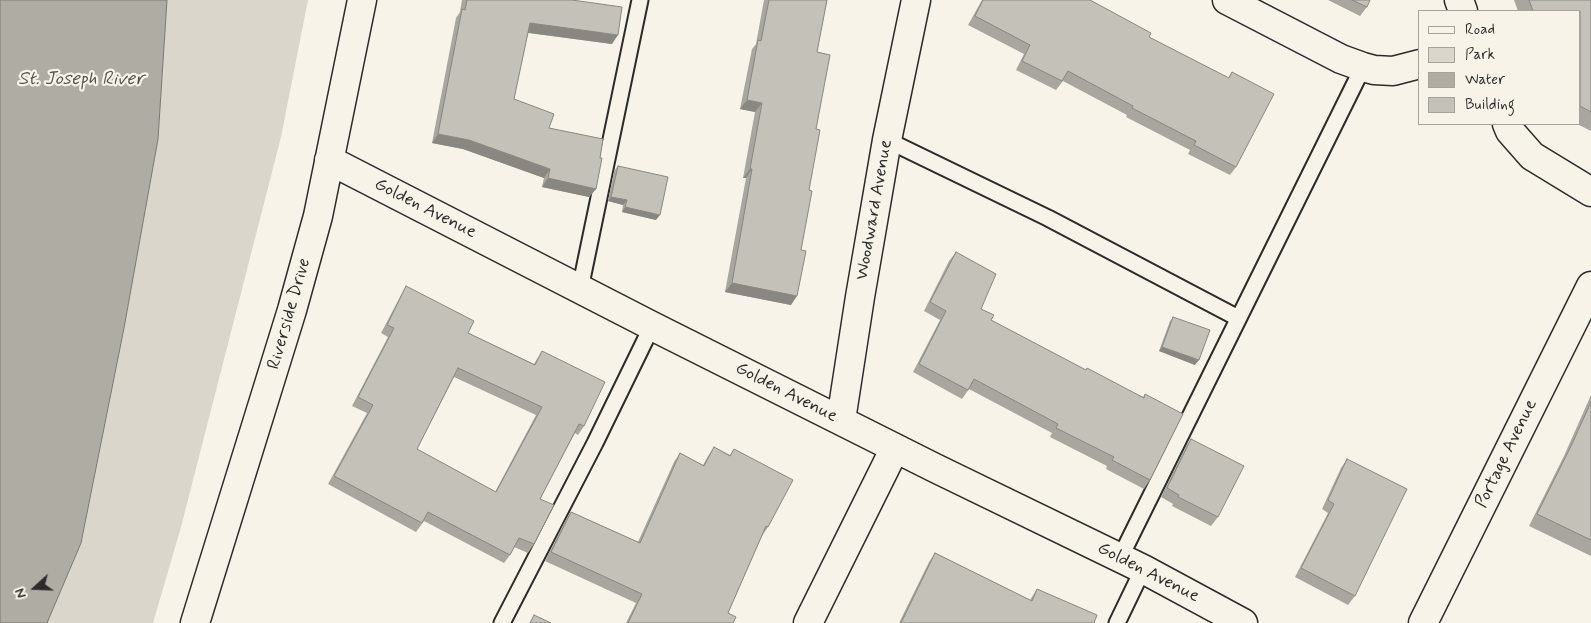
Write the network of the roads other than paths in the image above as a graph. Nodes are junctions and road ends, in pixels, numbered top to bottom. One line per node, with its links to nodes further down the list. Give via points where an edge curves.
1 (362, 0): 9 (street, Riverside Drive)
2 (640, 0): 12 (lane)
3 (916, 0): 8 (street, Woodward Avenue)
4 (1227, 0): 6 (street)
5 (1418, 65): 6 (street, via 1393,71)
6 (1363, 67): 13 (lane)
7 (1507, 125): 10 (street, via 1532,156)
8 (887, 140): 13 (lane, via 1048,218); 15 (street, Woodward Avenue)
9 (329, 160): 12 (street, Golden Avenue); 18 (street, Riverside Drive, via 318,216 292,310)
10 (1591, 192)
11 (1591, 286): 23 (street, Portage Avenue)
12 (580, 289): 14 (street, Golden Avenue)
13 (1238, 318): 17 (lane)
14 (652, 326): 15 (street, Golden Avenue); 19 (lane)
15 (841, 420): 16 (street, Golden Avenue)
16 (895, 448): 17 (street, Golden Avenue); 20 (street)
17 (1132, 564): 21 (lane); 22 (street, Golden Avenue)
18 (195, 623)
19 (502, 623)
20 (808, 623)
21 (1117, 623)
22 (1243, 623)
23 (1423, 623)

